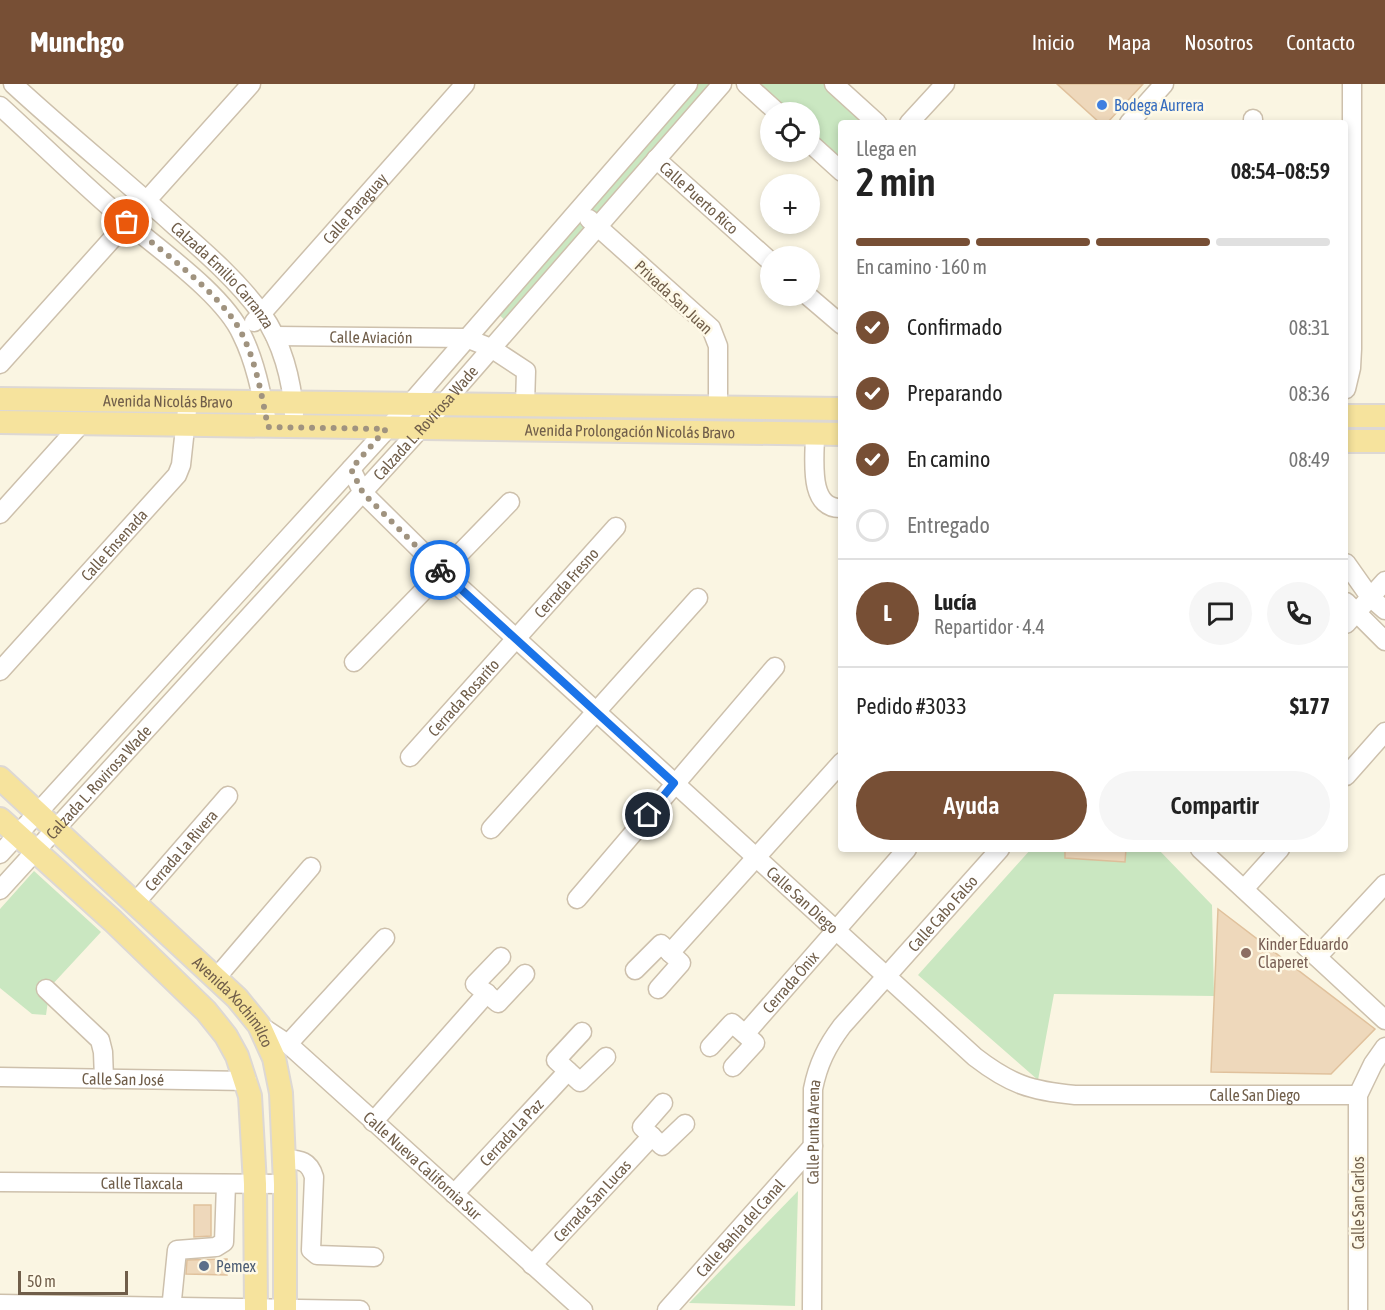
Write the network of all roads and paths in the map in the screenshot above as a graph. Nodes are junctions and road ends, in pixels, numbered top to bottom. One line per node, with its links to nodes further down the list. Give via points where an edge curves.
1 (251, 84): 19 (street)
2 (465, 84): 25 (street, Calle Paraguay)
3 (688, 84): 20 (street, Calzada L. Rovirosa Wade)
4 (722, 84): 17 (street, Calzada L. Rovirosa Wade)
5 (746, 84): 11 (street)
6 (834, 84): 13 (street)
7 (945, 84): 14 (street)
8 (1164, 84): 15 (street)
9 (1352, 84): 32 (street, via 1352,349)
10 (24, 88): 12 (street); 19 (street, Calzada Emilio Carranza)
11 (766, 102)
12 (3, 114): 21 (street, Calzada Emilio Carranza)
13 (875, 120)
14 (912, 120)
15 (1137, 120)
16 (820, 152): 18 (street)
17 (656, 159): 22 (street, Calzada L. Rovirosa Wade); 23 (street, Calle Puerto Rico)
18 (838, 168)
19 (147, 200): 21 (street); 25 (street, Calzada Emilio Carranza, via 204,252)
20 (578, 210): 22 (street, Privada San Juan); 29 (street, Calzada L. Rovirosa Wade)
21 (127, 222): 27 (street, Calzada Emilio Carranza, via 192,278); 31 (street)
22 (596, 226): 30 (street, Calzada L. Rovirosa Wade); 40 (street, Privada San Juan, via 711,328 716,336)
23 (760, 252)
24 (820, 306): 26 (street)
25 (262, 314): 27 (street, Calle Paraguay); 28 (street, Calzada Emilio Carranza)
26 (838, 322)
27 (242, 333): 35 (street, Calzada Emilio Carranza)
28 (275, 336): 29 (street, Calle Aviación); 36 (street, Calzada Emilio Carranza)
29 (466, 338): 30 (street); 37 (street, Calzada L. Rovirosa Wade)
30 (491, 348): 38 (street, Calzada L. Rovirosa Wade); 39 (street, via 526,371)
31 (0, 364)
32 (1348, 381)
33 (0, 399): 34 (main road, Avenida Nicolás Bravo)
34 (188, 401): 35 (main road, Avenida Nicolás Bravo); 46 (street, Calle Ensenada)
35 (263, 402): 36 (main road, Avenida Nicolás Bravo); 47 (street, Calzada Emilio Carranza)
36 (294, 402): 37 (main road, Avenida Nicolás Bravo); 48 (street, Calzada Emilio Carranza)
37 (410, 404): 38 (main road, Avenida Nicolás Bravo); 49 (street, Calzada L. Rovirosa Wade)
38 (443, 404): 39 (main road, Avenida Prolongación Nicolás Bravo); 50 (street, Calzada L. Rovirosa Wade)
39 (525, 405): 40 (main road, Avenida Prolongación Nicolás Bravo)
40 (718, 407): 41 (main road, Avenida Prolongación Nicolás Bravo)
41 (838, 409)
42 (1348, 416): 43 (main road)
43 (1385, 416)
44 (0, 422): 45 (main road, Avenida Nicolás Bravo)
45 (81, 424): 46 (main road, Avenida Nicolás Bravo); 59 (street)
46 (186, 426): 47 (main road, Avenida Nicolás Bravo); 72 (street, Calle Ensenada, via 181,465 167,488)
47 (268, 427): 48 (main road, Avenida Nicolás Bravo)
48 (295, 428): 49 (main road, Avenida Nicolás Bravo)
49 (386, 429): 50 (main road, Avenida Nicolás Bravo); 55 (street, Calzada L. Rovirosa Wade)
50 (419, 430): 51 (main road, Avenida Prolongación Nicolás Bravo); 56 (street, Calzada L. Rovirosa Wade)
51 (814, 434): 52 (main road, Avenida Prolongación Nicolás Bravo); 58 (street, via 819,496 825,504)
52 (838, 434)
53 (1348, 441): 54 (main road)
54 (1385, 441)
55 (351, 469): 56 (street, Calle San Diego); 81 (street, Calzada L. Rovirosa Wade)
56 (363, 493): 62 (street, Calle San Diego); 84 (street, Calzada L. Rovirosa Wade)
57 (510, 502): 62 (street)
58 (838, 508)
59 (0, 514)
60 (616, 527): 68 (street, Cerrada Fresno)
61 (1348, 566): 64 (street)
62 (442, 571): 68 (street, Calle San Diego); 70 (street)
63 (1385, 581): 64 (street)
64 (1370, 597): 66 (street); 67 (street)
65 (698, 598): 73 (street)
66 (1385, 610)
67 (1349, 613): 69 (street)
68 (517, 640): 73 (street, Calle San Diego); 75 (street, Cerrada Rosarito)
69 (1385, 641)
70 (354, 662)
71 (775, 668): 79 (street)
72 (0, 670)
73 (596, 712): 79 (street, Calle San Diego); 83 (street)
74 (1385, 732): 77 (street)
75 (410, 757)
76 (838, 766): 92 (street)
77 (1348, 774)
78 (0, 778): 81 (main road, Avenida Xochimilco)
79 (674, 783): 92 (street, Calle San Diego); 97 (street)
80 (228, 796): 98 (street, Cerrada La Rivera)
81 (38, 812): 84 (main road, Avenida Xochimilco); 85 (street, Calzada L. Rovirosa Wade)
82 (0, 819): 85 (main road, Avenida Xochimilco)
83 (491, 829)
84 (57, 830): 86 (street, Calzada L. Rovirosa Wade); 98 (main road, Avenida Xochimilco)
85 (18, 835): 86 (main road, Avenida Xochimilco); 91 (street, Calzada L. Rovirosa Wade)
86 (35, 851): 95 (street, Calzada L. Rovirosa Wade); 123 (main road, Avenida Xochimilco, via 206,1011 226,1036)
87 (904, 852): 99 (street, Cerrada Ónix)
88 (997, 852): 106 (street, Calle Cabo Falso)
89 (1203, 852): 96 (street)
90 (1277, 852): 96 (street)
91 (0, 854)
92 (756, 857): 99 (street, Calle San Diego); 101 (street)
93 (311, 867): 107 (street)
94 (1385, 884): 103 (street)
95 (0, 890)
96 (1244, 890): 103 (street)
97 (577, 899)
98 (135, 903): 107 (main road, Avenida Xochimilco)
99 (836, 930): 106 (street, Calle San Diego); 114 (street, Cerrada Ónix)
100 (385, 938): 115 (street)
101 (670, 953): 104 (street); 109 (street)
102 (501, 957): 110 (street, via 475,984)
103 (1317, 957): 111 (street)
104 (635, 970)
105 (525, 974): 110 (street, via 498,1003)
106 (888, 977): 124 (street, Calle San Diego, via 1001,1077 1041,1092); 129 (street, Calle Punta Arena, via 842,1026 819,1064 813,1089)
107 (216, 978): 112 (main road, Avenida Xochimilco)
108 (46, 989): 122 (street, via 100,1040)
109 (658, 990)
110 (487, 993): 126 (street)
111 (1385, 1020)
112 (259, 1025): 115 (street, Calle Nueva California Sur); 130 (main road, Avenida Xochimilco, via 274,1058 279,1084)
113 (582, 1032): 120 (street)
114 (745, 1034): 116 (street, via 732,1023); 119 (street, via 755,1043)
115 (288, 1044): 126 (street, Calle Nueva California Sur)
116 (710, 1047)
117 (1385, 1047): 124 (street)
118 (606, 1057): 120 (street)
119 (733, 1067)
120 (568, 1071): 135 (street, Cerrada La Paz)
121 (0, 1077): 122 (street, Calle San José)
122 (104, 1079): 123 (street, Calle San José)
123 (247, 1082): 133 (main road, Avenida Xochimilco)
124 (1358, 1095): 146 (street, Calle San Carlos)
125 (663, 1103): 128 (street, via 642,1127)
126 (373, 1122): 135 (street, Calle Nueva California Sur)
127 (685, 1124): 128 (street, via 662,1146)
128 (652, 1136): 137 (street, Cerrada San Lucas)
129 (813, 1146): 144 (street, Calle Bahía del Canal); 145 (street, Calle Punta Arena)
130 (284, 1158): 134 (main road, Avenida Xochimilco); 136 (street, via 311,1166 315,1202 312,1250 317,1255)
131 (0, 1182): 132 (street, Calle Tlaxcala)
132 (226, 1184): 133 (street, Calle Tlaxcala); 139 (street, via 224,1242 216,1247 177,1250)
133 (255, 1184): 134 (street, Calle Tlaxcala); 140 (main road, Avenida Xochimilco)
134 (285, 1184): 141 (main road, Avenida Xochimilco)
135 (454, 1194): 137 (street, Calle Nueva California Sur)
136 (374, 1257)
137 (532, 1265): 143 (street, Calle Nueva California Sur)
138 (0, 1304): 139 (street)
139 (171, 1308): 140 (street)
140 (256, 1309): 141 (street)
141 (285, 1309): 142 (street)
142 (360, 1310)
143 (583, 1310)
144 (667, 1310)
145 (812, 1310)
146 (1358, 1310)

